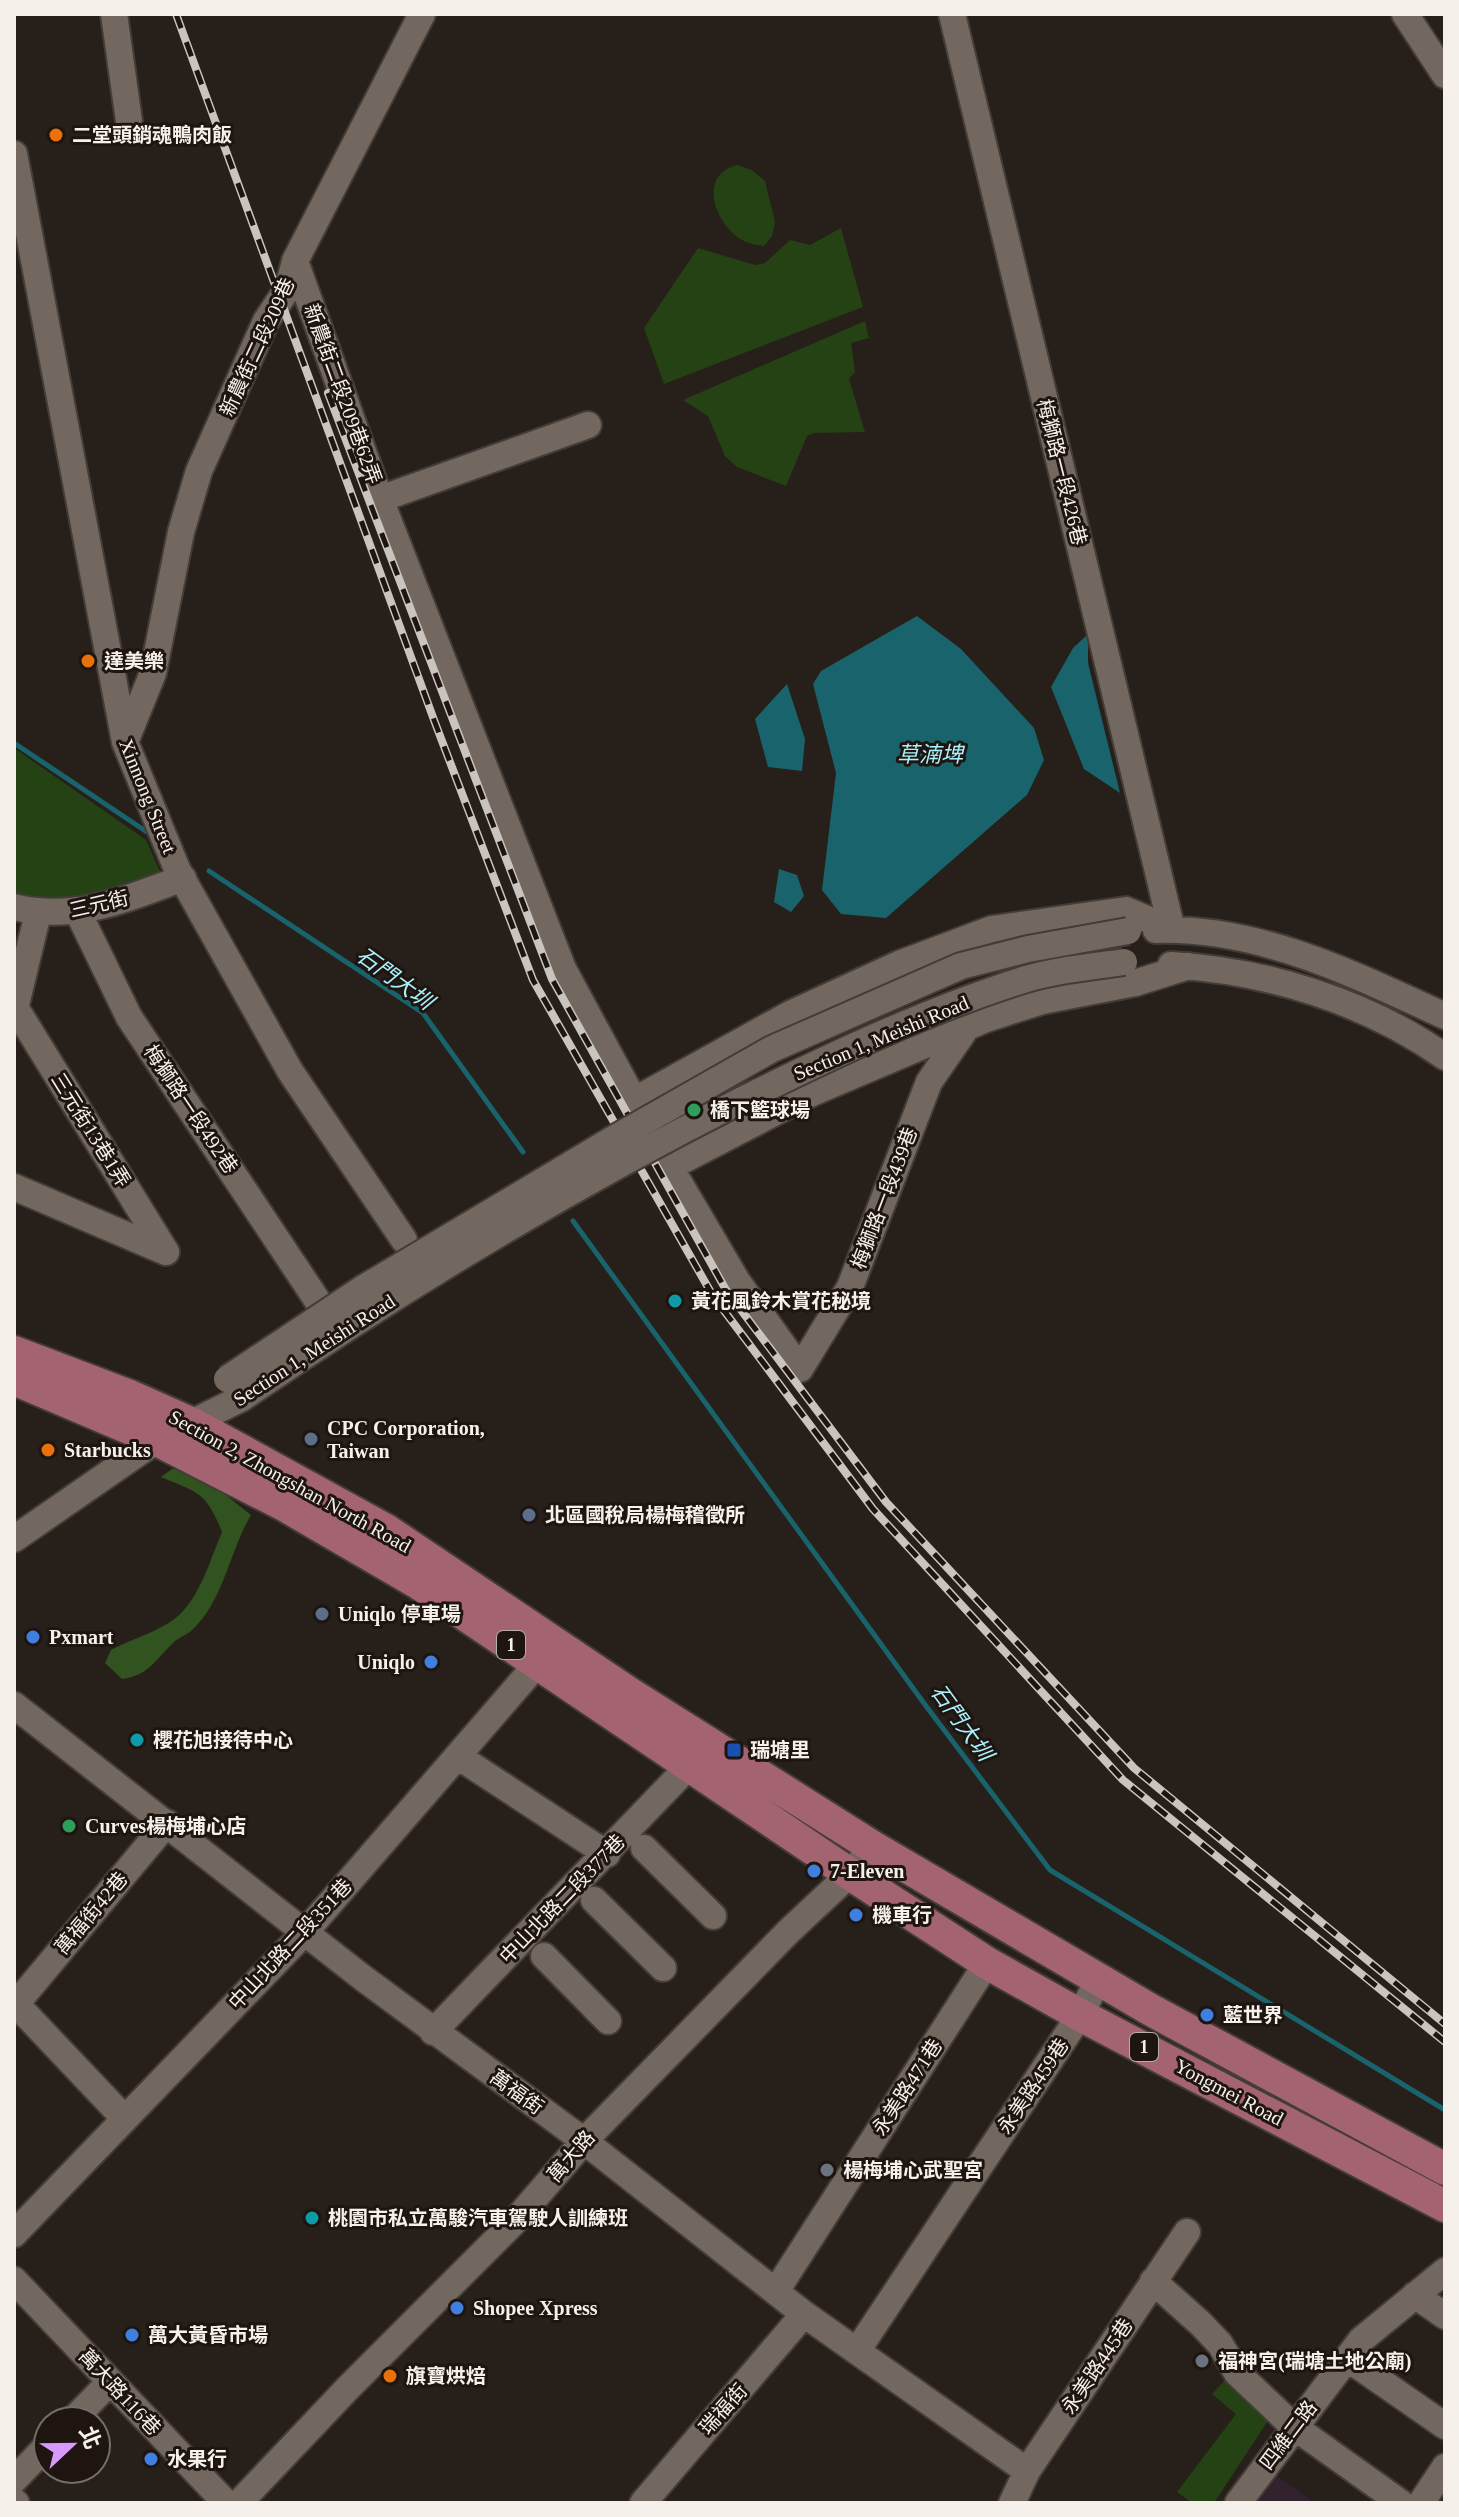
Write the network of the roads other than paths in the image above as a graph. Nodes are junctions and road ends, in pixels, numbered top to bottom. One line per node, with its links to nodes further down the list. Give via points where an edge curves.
1 (114, 14): 6 (street)
2 (422, 14): 9 (street, 新農街二段209巷)
3 (952, 14): 16 (street, 梅獅路一段426巷)
4 (1405, 14): 5 (street)
5 (1445, 75)
6 (129, 121)
7 (14, 154): 8 (street, Xinnong Street)
8 (19, 220): 12 (street, Xinnong Street)
9 (295, 261): 11 (street, 新農街二段209巷62弄); 12 (street, 新農街二段209巷, via 288,288 266,321 199,471 181,532 153,673)
10 (588, 425): 11 (street, 新農街二段209巷62弄)
11 (380, 499): 22 (street, via 563,969)
12 (125, 742): 13 (street, Xinnong Street)
13 (183, 878): 15 (street, 三元街, via 108,906); 25 (street, Xinnong Street, via 290,1071)
14 (26, 910): 15 (street, 三元街); 18 (street)
15 (77, 910): 26 (street, 梅獅路一段492巷, via 129,1017)
16 (1172, 930): 19 (street, Section 1, Meishi Road, via 1255,941 1323,960); 22 (street, Section 1, Meishi Road, via 1126,910 992,929 790,1014); 29 (street, Section 1, Meishi Road, bridge, via 1128,931 961,966 772,1049 362,1289)
17 (1189, 966): 20 (street, Section 1, Meishi Road, via 1135,983 1042,1001); 21 (street, Section 1, Meishi Road, via 1254,975 1340,1001 1414,1035); 29 (street, Section 1, Meishi Road, bridge, via 1124,962 1025,979 887,1032 602,1174)
18 (14, 1010): 24 (street, 三元街13巷1弄, via 166,1252)
19 (1445, 1016)
20 (976, 1023): 23 (street, Section 1, Meishi Road, via 812,1093); 23 (street, 梅獅路一段439巷, via 929,1082 850,1287 800,1369 737,1281)
21 (1445, 1057)
22 (633, 1101): 23 (street)
23 (670, 1167)
24 (14, 1187)
25 (404, 1240)
26 (317, 1300)
27 (14, 1352): 30 (main road, Section 2, Zhongshan North Road / 1)
28 (14, 1379): 31 (main road, Section 2, Zhongshan North Road / 1)
29 (235, 1388): 30 (street, Section 1, Meishi Road)
30 (193, 1424): 31 (street); 33 (main road, Section 2, Zhongshan North Road / 1, via 386,1530)
31 (157, 1440): 32 (street); 33 (main road, Section 2, Zhongshan North Road / 1, via 284,1505)
32 (14, 1539)
33 (542, 1651): 35 (street, 中山北路二段351巷); 36 (main road, Section 2, Zhongshan North Road / 1); 38 (main road, Section 2, Zhongshan North Road / 1)
34 (14, 1705): 37 (street, 萬福街)
35 (459, 1757): 40 (street); 44 (street, 中山北路二段351巷)
36 (690, 1765): 40 (street, 中山北路二段377巷); 41 (main road, Section 2, Zhongshan North Road / 1)
37 (167, 1823): 44 (street, 萬福街); 49 (street, 萬福街42巷)
38 (873, 1847): 41 (street, 萬大路); 48 (main road, Yongmei Road / 1)
39 (644, 1848): 43 (street)
40 (607, 1854): 52 (street, 中山北路二段377巷)
41 (850, 1874): 46 (main road, Yongmei Road / 1); 54 (street, 萬大路)
42 (594, 1900): 47 (street)
43 (713, 1916)
44 (306, 1931): 52 (street, 萬福街); 53 (street, 中山北路二段351巷)
45 (544, 1956): 51 (street)
46 (987, 1963): 50 (main road, Yongmei Road / 1); 62 (street, 永美路471巷)
47 (663, 1968)
48 (1099, 1979): 50 (street, 永美路459巷); 55 (main road, Yongmei Road / 1)
49 (16, 2004): 53 (street)
50 (1080, 2015): 56 (main road, Yongmei Road / 1); 66 (street, 永美路459巷)
51 (608, 2021)
52 (433, 2032): 54 (street, 萬福街)
53 (125, 2119): 58 (street, 中山北路二段351巷)
54 (584, 2141): 62 (street, 萬福街); 77 (street, 萬大路, via 516,2220)
55 (1445, 2169)
56 (1445, 2206)
57 (1187, 2232): 60 (street, 永美路445巷)
58 (14, 2234)
59 (1445, 2271): 63 (street, 四維二路)
60 (1153, 2281): 70 (street, via 1201,2324 1237,2373); 74 (street, 永美路445巷)
61 (17, 2289): 68 (street, 萬大路116巷)
62 (776, 2291): 64 (street, 萬福街)
63 (1415, 2295): 65 (street); 67 (street, 四維二路)
64 (804, 2314): 66 (street, 萬福街); 78 (street, 瑞福街)
65 (1445, 2316)
66 (857, 2351): 74 (street, 萬福街)
67 (1347, 2358): 70 (street, 四維二路); 71 (street)
68 (110, 2382): 69 (street); 76 (street, 萬大路116巷)
69 (88, 2405)
70 (1293, 2426): 80 (street, 四維二路); 81 (street)
71 (1445, 2426)
72 (32, 2461): 75 (street)
73 (1445, 2467): 82 (street)
74 (1027, 2471): 79 (street, 永美路445巷)
75 (14, 2480)
76 (226, 2503)
77 (239, 2503)
78 (643, 2503)
79 (1012, 2503)
80 (1238, 2503)
81 (1401, 2503)
82 (1421, 2503)

